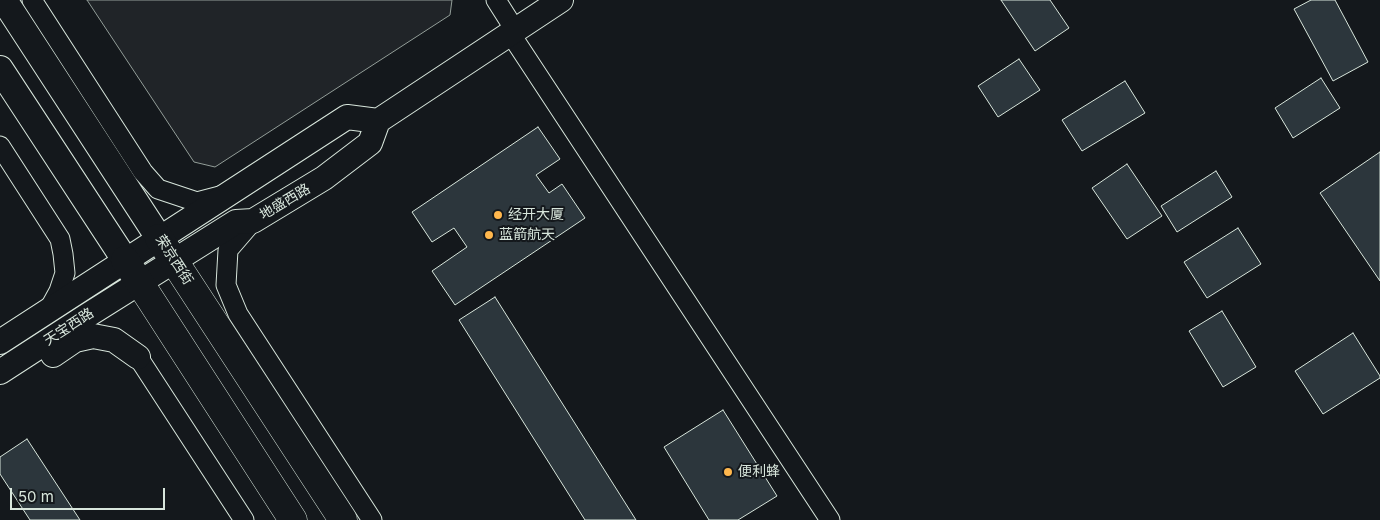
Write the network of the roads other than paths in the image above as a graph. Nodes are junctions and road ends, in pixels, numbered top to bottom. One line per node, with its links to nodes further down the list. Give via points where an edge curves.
1 (4, 0): 11 (main road, 荣京西街)
2 (32, 0): 9 (street, via 143,172 158,189 197,202)
3 (496, 0): 5 (street)
4 (561, 0): 5 (street)
5 (513, 32): 7 (street); 24 (street)
6 (0, 69): 12 (main road)
7 (378, 121): 9 (street, via 347,117); 10 (street, 地盛西路, via 370,143 324,178)
8 (0, 146): 15 (street, via 60,239 65,273)
9 (224, 196): 11 (street)
10 (253, 222): 13 (street, 地盛西路, via 236,222); 23 (street, via 228,250 226,284 238,314)
11 (159, 238): 12 (street, 天宝西路); 13 (main road, 荣京西街)
12 (125, 260): 14 (main road); 15 (street, 天宝西路)
13 (175, 261): 14 (street, 地盛西路); 22 (main road, 荣京西街)
14 (140, 283): 18 (street, 天宝西路); 21 (main road)
15 (48, 311): 16 (street, 天宝西路)
16 (0, 342)
17 (138, 357): 19 (street, via 114,340 93,336 74,340 8,384); 20 (street)
18 (0, 372)
19 (0, 385)
20 (244, 520)
21 (293, 520)
22 (343, 520)
23 (372, 520)
24 (830, 520)

